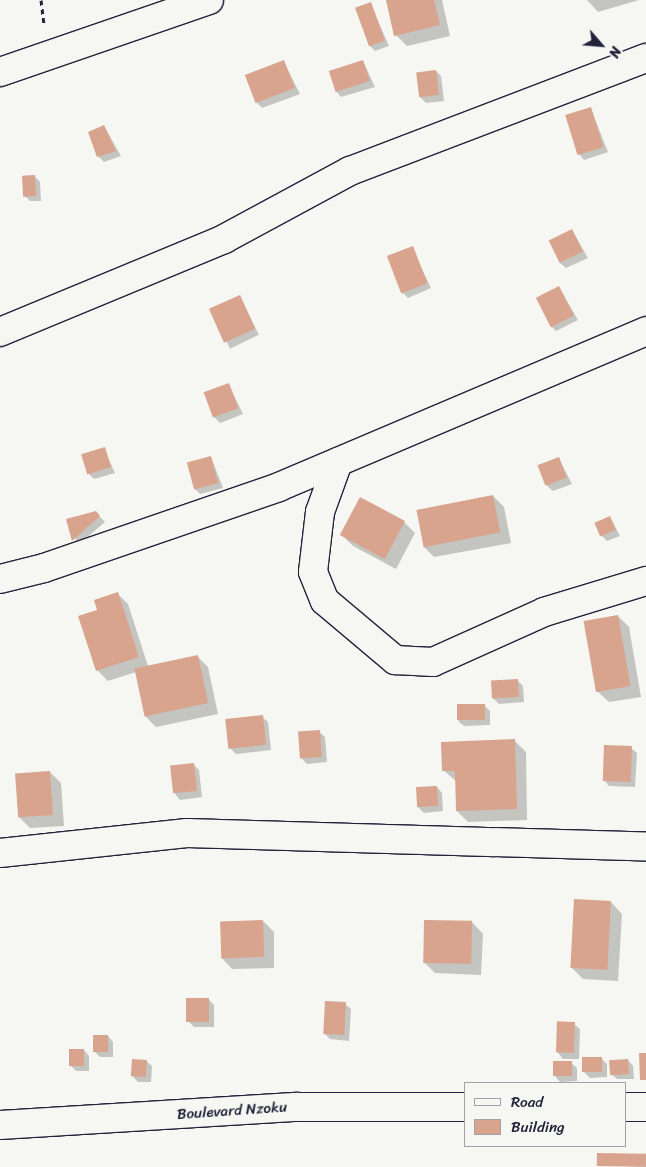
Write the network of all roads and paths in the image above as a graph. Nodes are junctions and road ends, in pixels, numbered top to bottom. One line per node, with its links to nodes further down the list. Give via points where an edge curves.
1 (209, 0): 3 (street)
2 (646, 58): 5 (street, via 350,171 224,239)
3 (0, 72)
4 (646, 331): 6 (street)
5 (0, 332)
6 (338, 462): 7 (street, via 63,562); 8 (street, via 320,512 313,572 325,601 395,660 433,662 544,612)
7 (0, 579)
8 (646, 581)
9 (646, 847): 10 (street, via 186,833)
10 (0, 853)
11 (626, 1106): 12 (street)
12 (646, 1106)
13 (463, 1107): 14 (street, Boulevard Nzoku, via 297,1107)
14 (0, 1125)

